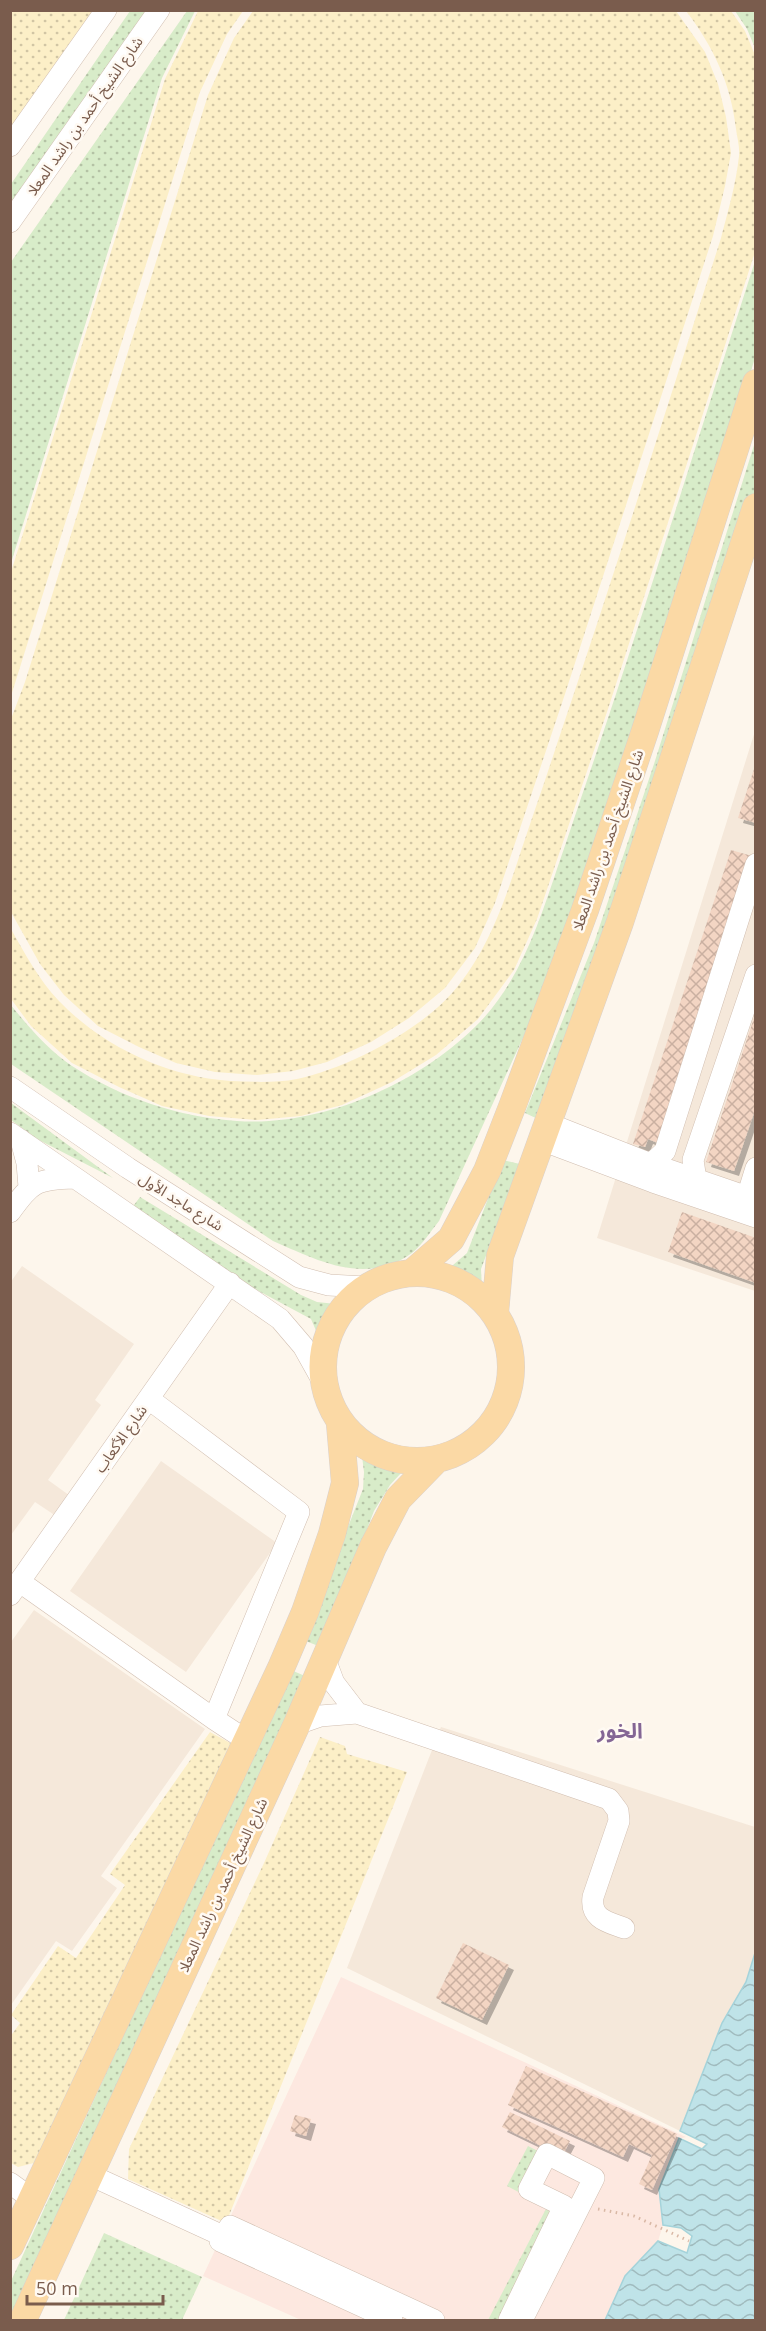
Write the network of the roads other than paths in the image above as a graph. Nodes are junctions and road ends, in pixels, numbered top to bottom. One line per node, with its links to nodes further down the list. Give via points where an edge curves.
1 (106, 10): 3 (street)
2 (159, 10): 4 (street, شارع الشيخ أحمد بن راشد المعلا)
3 (10, 146)
4 (10, 222)
5 (756, 383): 19 (main road, شارع الشيخ أحمد بن راشد المعلا, via 585,910 512,1107 487,1171 451,1239)
6 (756, 507): 11 (main road, via 620,922)
7 (754, 873): 13 (street, via 665,1151)
8 (756, 900): 13 (street)
9 (756, 975): 13 (street)
10 (10, 1087): 21 (street, شارع ماجد الأول, via 299,1277 329,1285)
11 (544, 1132): 13 (street); 22 (main road, via 500,1256)
12 (16, 1137): 15 (street); 16 (street, via 27,1163)
13 (672, 1168): 17 (street); 17 (street)
14 (756, 1168): 17 (street)
15 (74, 1178): 16 (street); 20 (street)
16 (29, 1187): 18 (street)
17 (754, 1208)
18 (10, 1212)
19 (414, 1272): 21 (main road, via 380,1279); 22 (main road, via 454,1281 473,1291)
20 (230, 1283): 23 (street, via 280,1319 303,1346); 24 (street, شارع الأكعاب)
21 (365, 1287): 23 (main road, via 339,1312 324,1344)
22 (495, 1313): 26 (main road, via 509,1341 512,1372 506,1403 481,1436 465,1449)
23 (322, 1380): 25 (main road)
24 (149, 1399): 27 (street, شارع الأكعاب); 30 (street, via 299,1512)
25 (340, 1424): 26 (main road, via 367,1448 389,1457 400,1461); 32 (main road, via 345,1483 332,1534 305,1612)
26 (436, 1460): 28 (main road, شارع الشيخ أحمد بن راشد المعلا, via 398,1499)
27 (15, 1588): 30 (street)
28 (325, 1659): 29 (street, via 334,1683); 31 (main road, شارع الشيخ أحمد بن راشد المعلا)
29 (357, 1713): 31 (street, via 320,1716); 33 (street, via 613,1802 619,1821 592,1908 597,1917)
30 (214, 1719): 32 (street)
31 (297, 1724): 34 (main road, شارع الشيخ أحمد بن راشد المعلا)
32 (246, 1740): 36 (main road)
33 (624, 1928)
34 (90, 2175): 38 (street); 40 (main road, شارع الشيخ أحمد بن راشد المعلا)
35 (10, 2183): 36 (street)
36 (32, 2199): 39 (main road)
37 (573, 2204): 45 (street)
38 (224, 2236): 41 (street, via 220,2241); 42 (street); 43 (street, via 230,2226)
39 (10, 2246)
40 (23, 2320)
41 (392, 2320)
42 (409, 2320)
43 (434, 2320)
44 (509, 2320): 46 (street, via 564,2206 529,2189 547,2154 594,2178)
45 (517, 2320)
46 (522, 2320)

